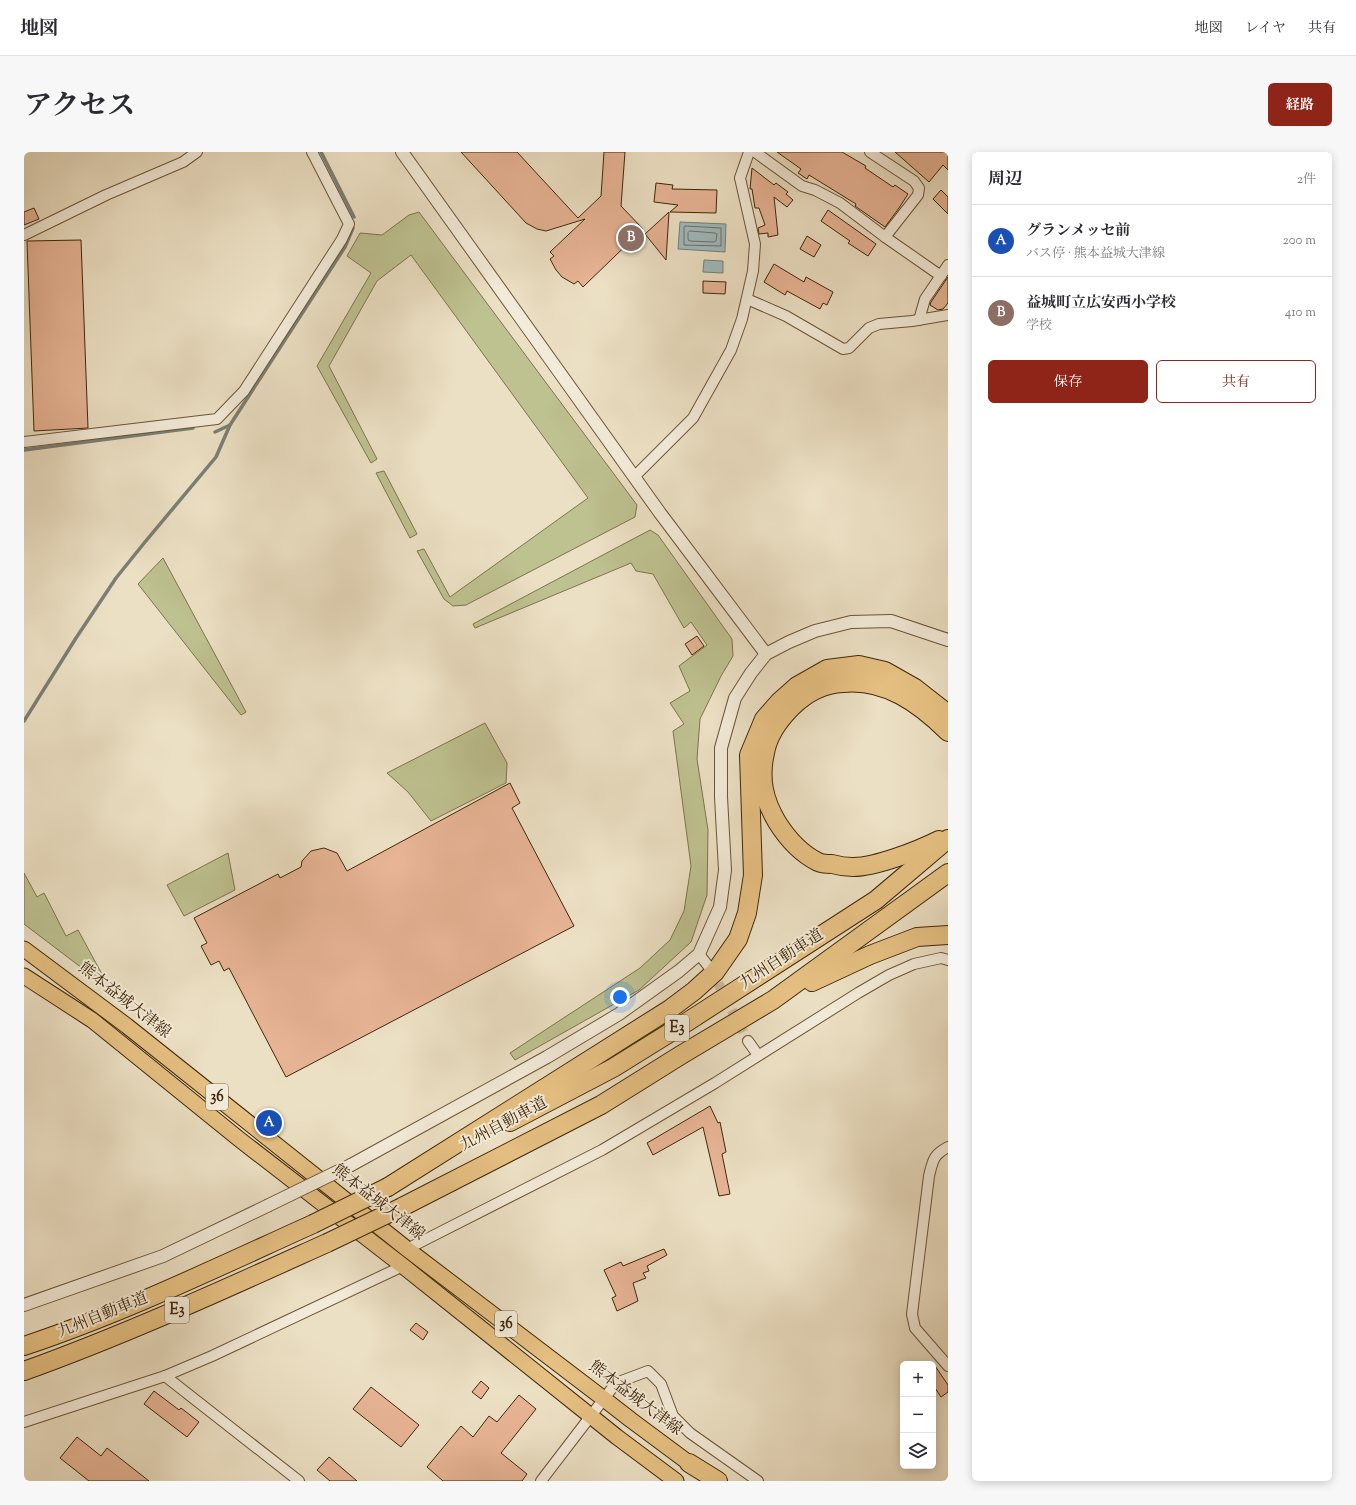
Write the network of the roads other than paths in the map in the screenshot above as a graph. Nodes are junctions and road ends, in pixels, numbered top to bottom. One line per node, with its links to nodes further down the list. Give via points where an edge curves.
1 (197, 152): 7 (street, via 182,162)
2 (312, 152): 14 (street, via 349,224 342,239 244,391 217,419)
3 (402, 152): 15 (street)
4 (749, 152): 11 (street, via 740,178 755,244)
5 (755, 152): 8 (street, via 802,186 840,202)
6 (870, 152): 8 (street, via 914,181 918,188 918,195)
7 (24, 235)
8 (885, 238): 10 (street)
9 (948, 265): 10 (street)
10 (941, 276): 13 (street, via 925,299)
11 (747, 299): 13 (street, via 786,316 843,349 849,348 869,328 879,324); 15 (street, via 731,350 693,418)
12 (948, 315): 13 (street)
13 (919, 320)
14 (24, 442)
15 (635, 476): 17 (street)
16 (948, 640): 17 (street, via 891,621 851,622 815,632)
17 (766, 654): 25 (street, via 735,698 721,748 721,797 726,870 720,907)
18 (948, 714): 35 (highway, via 915,688 885,671 859,665 827,669 797,686 764,720 749,755 753,875 747,913 738,939 715,972 670,1009)
19 (948, 732): 20 (highway, via 912,701 882,686 848,682 828,684 803,697 784,716 768,742 762,768 768,807 785,835 798,849 818,862 854,867 876,864)
20 (948, 835)
21 (948, 840): 35 (highway, 九州自動車道 / E3, via 876,900 613,1068)
22 (948, 873): 30 (highway, 九州自動車道 / E3)
23 (948, 935): 30 (highway, via 917,937 870,955)
24 (24, 949): 36 (main road, 熊本益城大津線 / 36, via 127,1026)
25 (699, 954): 27 (street); 38 (street, bridge, via 619,1014 547,1057 351,1165 163,1256)
26 (948, 960): 33 (street, via 941,958 914,964 889,975)
27 (709, 967)
28 (24, 976): 31 (main road, 36)
29 (24, 983): 31 (street, via 68,1013)
30 (774, 1000): 41 (highway, 九州自動車道 / E3, bridge, via 601,1105 402,1207 197,1302 80,1351)
31 (92, 1020): 37 (main road, 36)
32 (748, 1041): 33 (street)
33 (758, 1055): 36 (street, via 602,1150)
34 (948, 1147): 40 (street, via 933,1159 929,1176 912,1314 915,1328)
35 (388, 1187): 39 (highway, 九州自動車道 / E3, bridge, via 179,1284 58,1335)
36 (407, 1249): 43 (main road, 熊本益城大津線 / 36)
37 (403, 1266): 42 (street); 44 (main road, 36)
38 (24, 1305)
39 (24, 1346)
40 (948, 1366)
41 (24, 1371)
42 (165, 1376): 45 (street); 47 (street)
43 (604, 1399): 44 (street); 46 (main road, 熊本益城大津線 / 36); 52 (street, via 616,1383 648,1371 661,1384 673,1416 690,1433)
44 (592, 1416): 48 (street); 49 (main road, 36)
45 (24, 1422)
46 (689, 1463): 50 (main road, 熊本益城大津線 / 36); 51 (highway)
47 (299, 1481)
48 (541, 1481)
49 (676, 1481)
50 (712, 1481)
51 (718, 1481)
52 (758, 1481)

